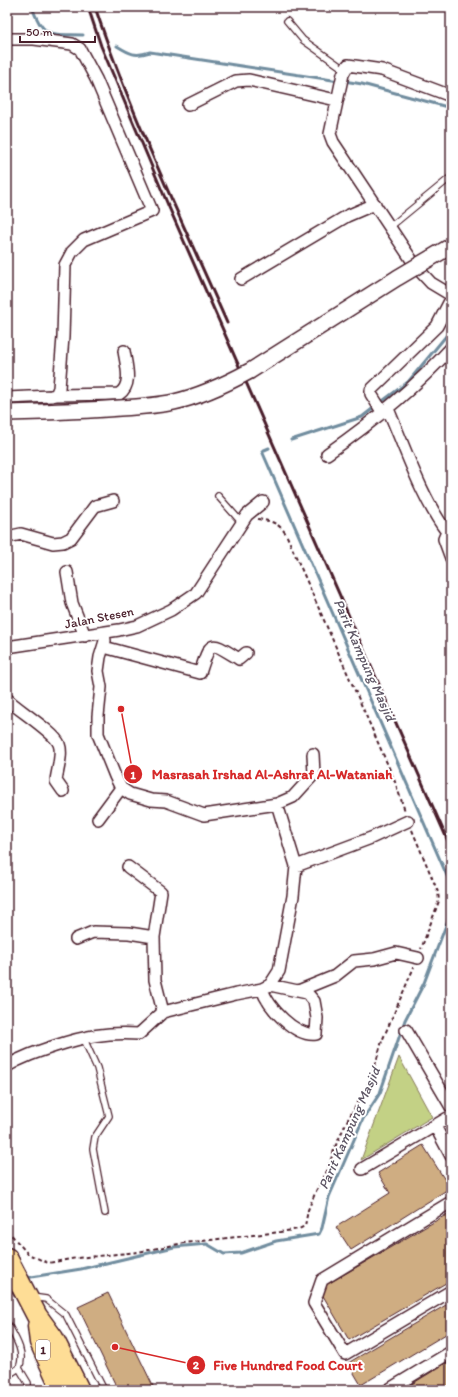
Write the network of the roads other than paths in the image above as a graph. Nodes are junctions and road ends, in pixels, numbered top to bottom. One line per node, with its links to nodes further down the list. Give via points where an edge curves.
1 (287, 21): 3 (lane, via 303,40)
2 (7, 39): 16 (street, via 72,44 80,49 96,79 152,211 84,240 72,252 65,266 63,337 59,388)
3 (343, 72): 4 (street, via 348,65 382,70); 5 (street)
4 (451, 96)
5 (336, 100): 6 (street, via 249,80 236,81); 8 (street, via 330,134)
6 (188, 105)
7 (451, 177): 9 (lane)
8 (375, 204): 9 (street); 11 (street, via 347,216)
9 (390, 227): 12 (street, via 417,268 432,283)
10 (451, 246): 19 (street, bridge, via 250,371 227,384 198,395 150,406)
11 (241, 279)
12 (451, 295)
13 (451, 299): 18 (street, via 437,326 371,390)
14 (451, 348): 18 (street, via 417,384)
15 (124, 350): 16 (street, via 128,385 119,394)
16 (56, 395): 17 (street)
17 (7, 398)
18 (381, 407): 20 (street); 25 (street, via 439,522)
19 (7, 413)
20 (327, 454)
21 (218, 496): 24 (lane)
22 (114, 501): 26 (street, via 95,506 71,538 63,542 54,543 21,534)
23 (263, 502): 24 (street, Jalan Stesen)
24 (245, 519): 29 (street, Jalan Stesen, via 196,593 171,610 137,626)
25 (449, 531): 27 (street, via 444,540)
26 (7, 537)
27 (451, 558)
28 (67, 572): 30 (street, via 72,603)
29 (104, 633): 30 (street, Jalan Stesen); 32 (street)
30 (85, 636): 31 (street, Jalan Stesen)
31 (7, 647)
32 (104, 647): 33 (street, via 200,673 207,651 213,646 239,659); 36 (street, via 98,671 101,688 98,734 105,756)
33 (246, 653)
34 (7, 699): 37 (street, via 59,744 56,781)
35 (314, 754): 38 (street, via 314,774 292,797)
36 (121, 788): 38 (street, via 130,794 150,800 166,801 204,815); 39 (street)
37 (63, 791)
38 (277, 804): 41 (street)
39 (98, 819)
40 (408, 821): 41 (street)
41 (296, 866): 46 (street, via 279,971)
42 (128, 867): 43 (street, via 160,892)
43 (154, 937): 44 (street, via 93,932); 48 (street, via 155,980)
44 (76, 939)
45 (418, 958): 47 (street, via 396,953 354,961 335,976)
46 (266, 987): 47 (street); 47 (street, via 265,999 290,1026 316,1034 314,1002 307,993); 48 (street)
47 (298, 991)
48 (163, 1012): 50 (street, via 139,1034 115,1033)
49 (406, 1030): 52 (street)
50 (82, 1037): 51 (street, via 23,1056); 58 (lane, via 97,1068 109,1116 96,1137 93,1149)
51 (7, 1066)
52 (451, 1107)
53 (451, 1116): 54 (street)
54 (434, 1126): 55 (street); 56 (street)
55 (451, 1156)
56 (362, 1169)
57 (451, 1202): 60 (street, via 322,1280 314,1303 345,1354)
58 (105, 1213)
59 (10, 1264): 61 (highway, 1)
60 (451, 1291)
61 (27, 1297): 62 (highway, 1); 70 (lane, via 46,1299 66,1315)
62 (37, 1316): 68 (highway, 1, via 40,1342); 69 (highway, 1, via 53,1338)
63 (7, 1323): 65 (lane, via 19,1344)
64 (451, 1352): 71 (street)
65 (20, 1368): 66 (lane); 67 (lane, via 28,1383)
66 (7, 1376)
67 (28, 1390)
68 (62, 1390)
69 (79, 1390)
70 (104, 1390)
71 (388, 1390)

